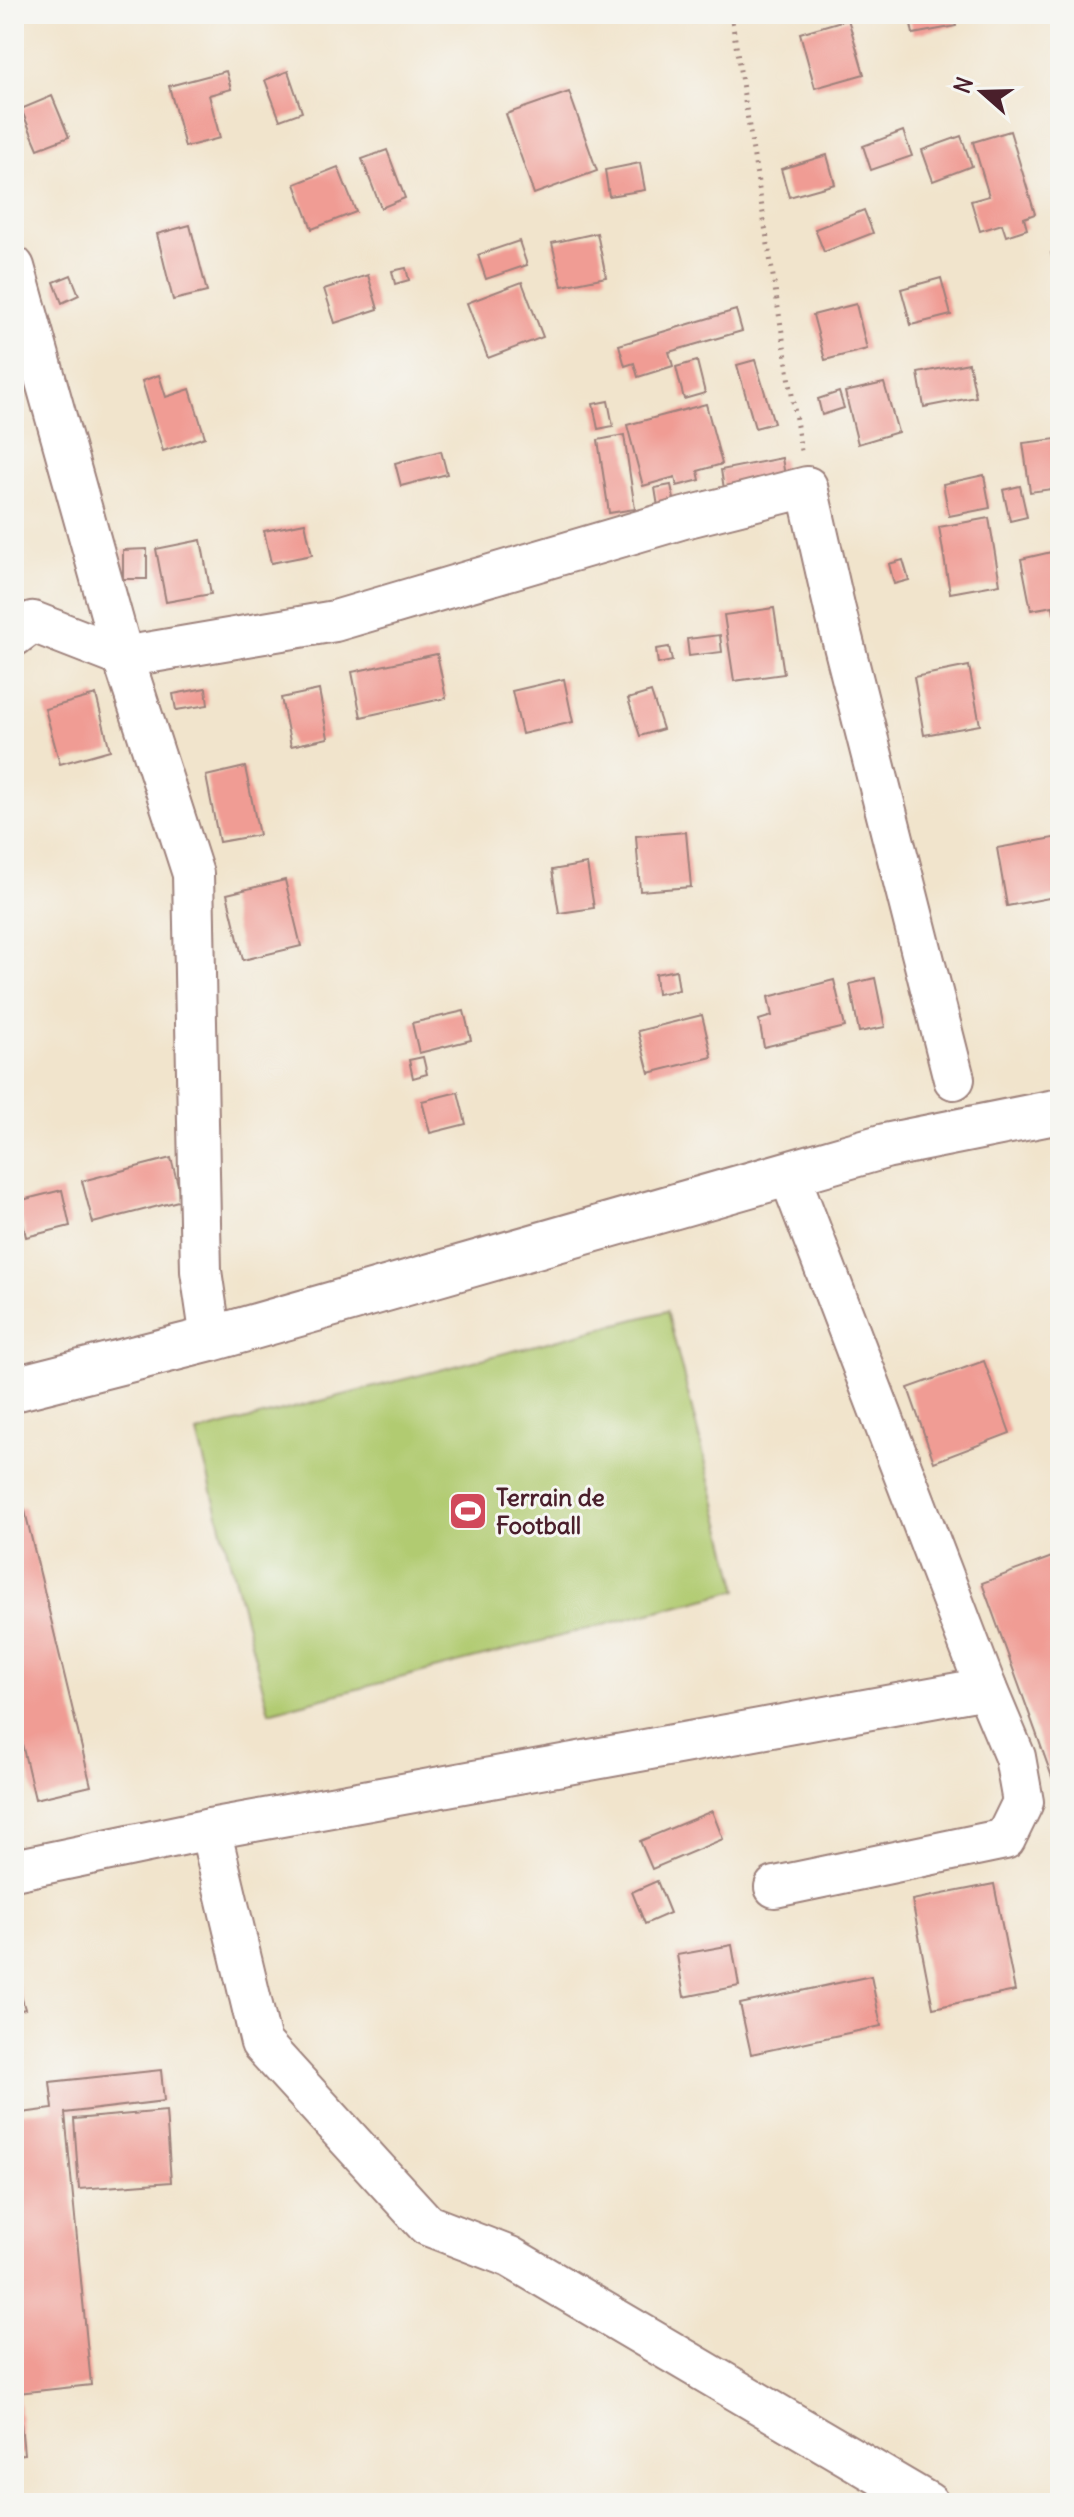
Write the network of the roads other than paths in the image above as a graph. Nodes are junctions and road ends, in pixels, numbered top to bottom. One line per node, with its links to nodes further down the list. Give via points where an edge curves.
1 (14, 267): 3 (street)
2 (14, 636): 3 (street, via 33,622)
3 (123, 657): 4 (street, via 335,621 807,487); 7 (street, via 193,874 201,1271)
4 (954, 1079)
5 (1060, 1111): 6 (street, via 885,1146)
6 (789, 1174): 7 (street); 9 (street)
7 (211, 1339): 8 (street)
8 (14, 1389)
9 (986, 1688): 10 (street); 12 (street, via 1015,1757 1023,1802 1005,1839)
10 (210, 1829): 11 (street); 13 (street, via 261,2043 427,2225 510,2257)
11 (14, 1870)
12 (775, 1887)
13 (928, 2503)

